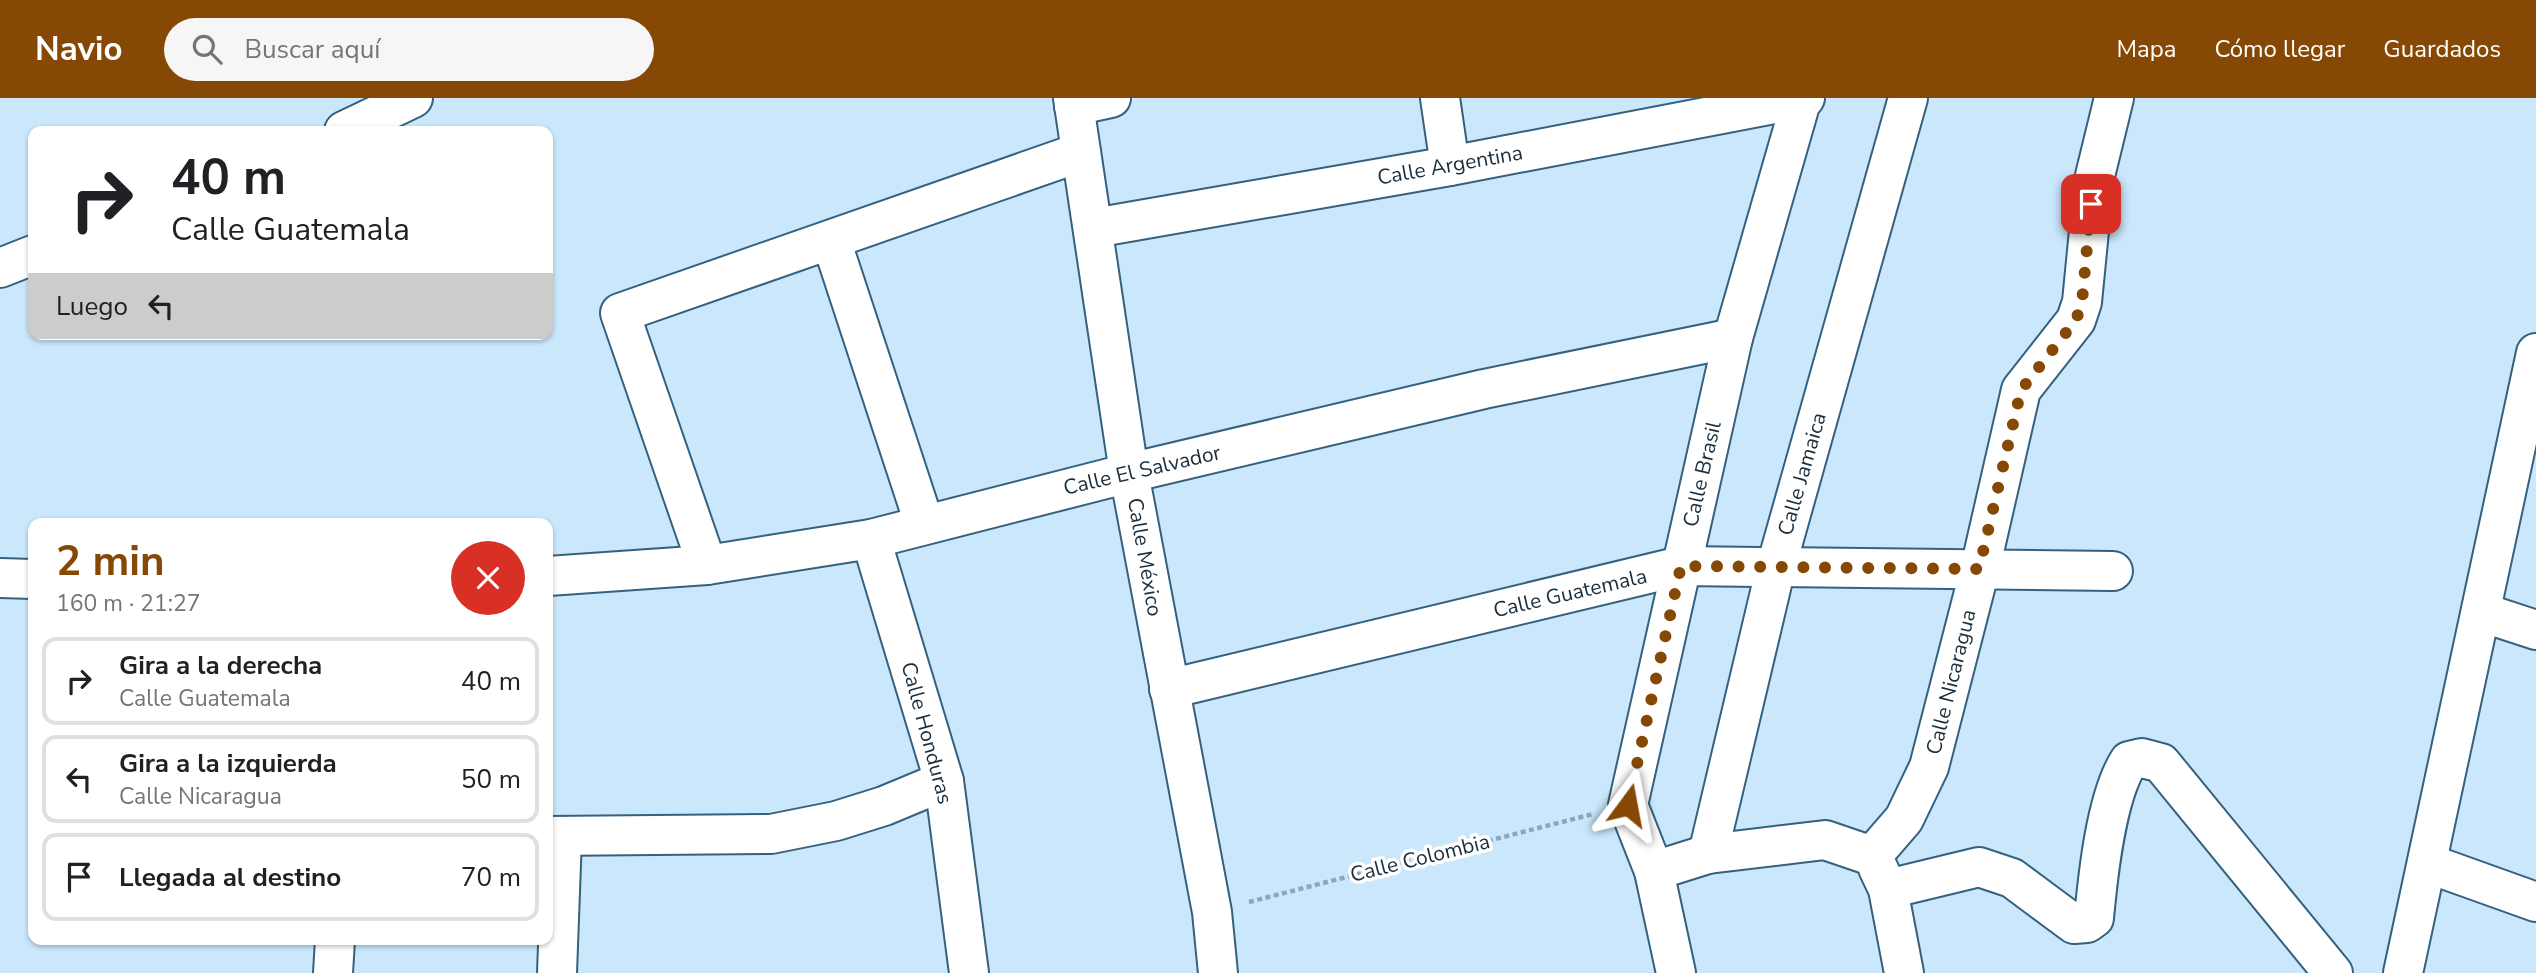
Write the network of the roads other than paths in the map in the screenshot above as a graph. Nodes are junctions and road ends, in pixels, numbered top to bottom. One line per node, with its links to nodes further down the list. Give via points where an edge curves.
1 (413, 98): 8 (street)
2 (1111, 98): 7 (street)
3 (1440, 98): 10 (street)
4 (1803, 98): 10 (street, Calle Argentina); 15 (street, Calle Brasil)
5 (1908, 98): 22 (street, Calle Jamaica)
6 (2114, 98): 23 (street, Calle Nicaragua, via 2094,180 2082,302 2076,320 2021,390)
7 (1074, 102): 9 (street, Calle México)
8 (354, 126)
9 (1081, 152): 11 (street, Calle México); 12 (street)
10 (1450, 166): 11 (street, Calle Argentina)
11 (1094, 228): 17 (street, Calle México)
12 (831, 240): 18 (street); 20 (street, via 620,313)
13 (28, 257): 14 (street)
14 (0, 268)
15 (1733, 338): 17 (street, Calle El Salvador, via 1484,389); 21 (street, Calle Brasil)
16 (2536, 354): 28 (street)
17 (1129, 473): 18 (street, Calle El Salvador); 30 (street, Calle México)
18 (924, 523): 19 (street, Calle El Salvador)
19 (871, 539): 20 (street, Calle El Salvador); 31 (street, Calle Honduras)
20 (707, 565): 25 (street, Calle El Salvador)
21 (1681, 566): 22 (street, Calle Guatemala); 30 (street, Calle Guatemala); 35 (street, Calle Brasil, via 1628,805)
22 (1776, 567): 23 (street, Calle Guatemala); 33 (street, Calle Jamaica)
23 (1979, 569): 24 (street, Calle Guatemala); 36 (street, Calle Nicaragua, via 1929,768)
24 (2113, 571)
25 (553, 576)
26 (0, 578): 27 (street)
27 (28, 579)
28 (2481, 612): 29 (street); 34 (street)
29 (2536, 631)
30 (1168, 689): 42 (street, Calle México, via 1212,912)
31 (944, 781): 32 (street, via 836,821 771,834); 41 (street, Calle Honduras)
32 (555, 836): 40 (street)
33 (1708, 854): 35 (street); 36 (street, via 1825,840)
34 (2427, 863): 37 (street); 46 (street)
35 (1654, 871): 43 (street)
36 (1880, 873): 44 (street); 45 (street, via 1979,867 2012,878 2074,924 2087,923 2094,918 2098,871 2118,777 2129,761 2142,758 2161,763)
37 (2536, 902)
38 (335, 945): 39 (street)
39 (334, 973)
40 (557, 973)
41 (969, 973)
42 (1218, 973)
43 (1676, 973)
44 (1904, 973)
45 (2333, 973)
46 (2403, 973)

